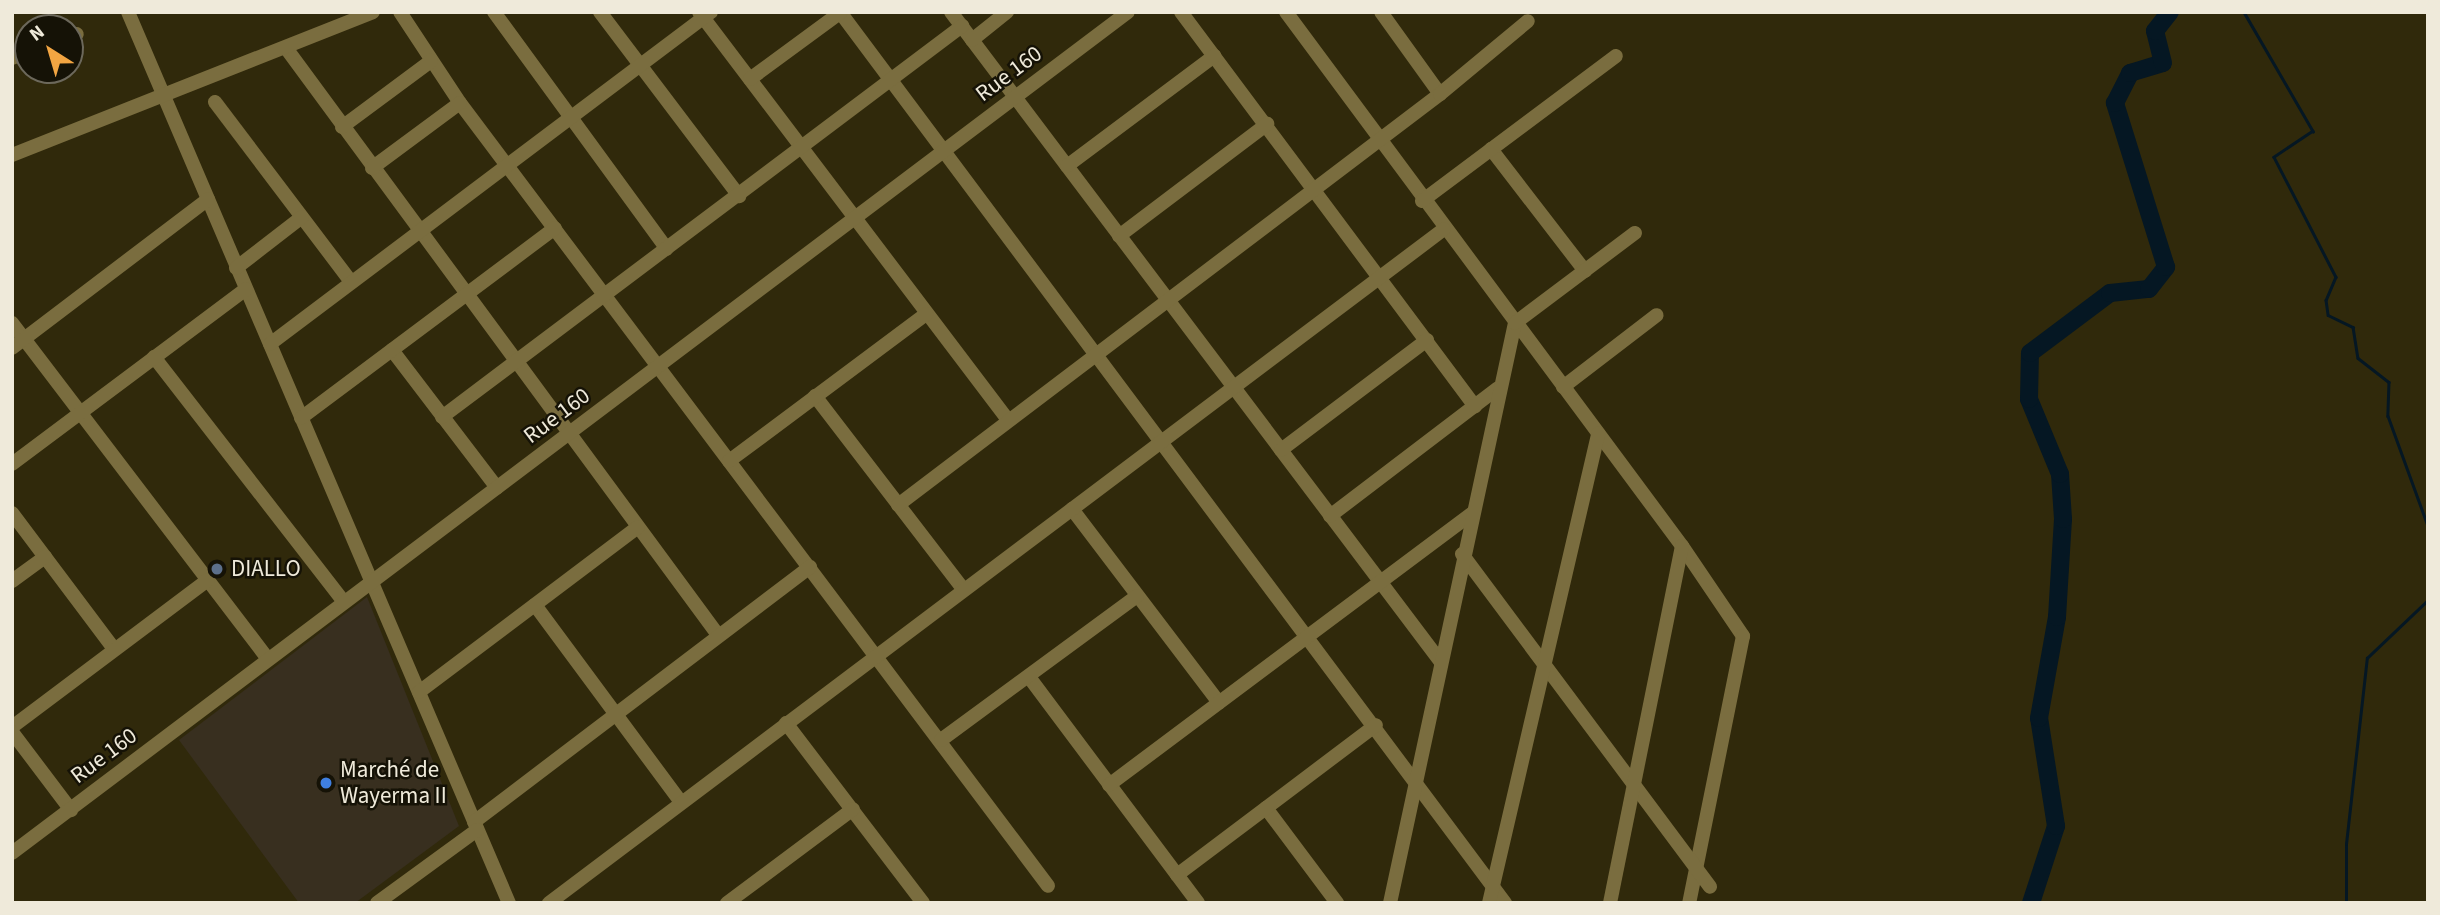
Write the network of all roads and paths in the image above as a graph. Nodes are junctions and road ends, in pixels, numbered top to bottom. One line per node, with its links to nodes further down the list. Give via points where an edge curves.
1 (373, 12): 17 (street)
2 (400, 12): 20 (street)
3 (494, 12): 29 (street)
4 (600, 12): 21 (street)
5 (840, 12): 22 (street); 23 (street)
6 (951, 12): 15 (street)
7 (1007, 12): 16 (street)
8 (1128, 12): 26 (street, Rue 160)
9 (1181, 12): 18 (street)
10 (1286, 12): 32 (street)
11 (1381, 12): 24 (street)
12 (131, 13): 25 (street)
13 (704, 14): 21 (street); 22 (street)
14 (1528, 22): 24 (street)
15 (962, 26): 16 (street); 23 (street)
16 (972, 40): 26 (street)
17 (286, 48): 25 (street); 31 (street)
18 (1214, 56): 30 (street); 38 (street)
19 (1616, 56): 34 (street)
20 (430, 61): 28 (street); 31 (street)
21 (640, 65): 29 (street); 41 (street)
22 (750, 79): 33 (street)
23 (892, 81): 33 (street); 35 (street)
24 (1440, 94): 32 (street)
25 (164, 97): 36 (street); 42 (street)
26 (1015, 98): 35 (street, Rue 160); 38 (street)
27 (215, 102): 45 (street)
28 (460, 103): 37 (street); 39 (street)
29 (570, 118): 37 (street); 51 (street)
30 (1267, 124): 40 (street); 50 (street)
31 (342, 127): 39 (street)
32 (1378, 140): 40 (street); 43 (street)
33 (801, 149): 41 (street); 44 (street)
34 (1491, 149): 43 (street); 53 (street)
35 (946, 150): 44 (street, Rue 160); 69 (street)
36 (12, 155)
37 (507, 165): 46 (street); 48 (street)
38 (1067, 166): 50 (street)
39 (372, 168): 48 (street)
40 (1315, 188): 54 (street); 59 (street)
41 (739, 196): 51 (street)
42 (208, 199): 52 (street); 64 (street)
43 (1422, 201): 47 (street)
44 (854, 216): 60 (street); 72 (street, Rue 160)
45 (302, 217): 52 (street); 55 (street)
46 (555, 228): 57 (street); 58 (street)
47 (1444, 229): 54 (street); 63 (street)
48 (419, 231): 55 (street); 57 (street)
49 (1635, 233): 53 (street)
50 (1119, 236): 59 (street)
51 (667, 249): 58 (street)
52 (236, 268): 56 (street)
53 (1585, 271): 63 (street)
54 (1380, 275): 65 (street); 74 (street)
55 (351, 282): 66 (street)
56 (246, 289): 66 (street); 70 (street)
57 (466, 295): 68 (street); 71 (street)
58 (605, 296): 71 (street); 72 (street)
59 (1168, 300): 69 (street); 74 (street)
60 (926, 314): 76 (street); 81 (street)
61 (1657, 315): 73 (street)
62 (12, 323): 64 (street)
63 (1515, 323): 73 (street); 75 (street)
64 (25, 340): 67 (street); 78 (street)
65 (1427, 340): 77 (street); 85 (street)
66 (270, 344): 80 (street)
67 (12, 348)
68 (392, 350): 79 (street); 80 (street)
69 (1095, 353): 81 (street); 84 (street)
70 (154, 357): 78 (street); 105 (street)
71 (517, 362): 79 (street); 83 (street)
72 (659, 368): 83 (street, Rue 160); 86 (street)
73 (1563, 387): 82 (street)
74 (1232, 388): 84 (street); 85 (street)
75 (1497, 389): 77 (street); 92 (street)
76 (815, 396): 86 (street); 89 (street)
77 (1475, 407): 93 (street)
78 (82, 412): 87 (street); 99 (street)
79 (442, 417): 88 (street)
80 (301, 418): 102 (street)
81 (1008, 420): 89 (street)
82 (1598, 433): 95 (street); 112 (street)
83 (570, 435): 88 (street, Rue 160); 94 (street)
84 (1163, 441): 90 (street); 108 (street)
85 (1281, 450): 93 (street)
86 (729, 461): 98 (street)
87 (12, 464)
88 (497, 488): 102 (street, Rue 160)
89 (898, 505): 103 (street)
90 (1072, 509): 103 (street); 104 (street)
91 (12, 513): 97 (street)
92 (1472, 513): 96 (street); 101 (street)
93 (1331, 516): 101 (street)
94 (638, 527): 106 (street); 107 (street)
95 (1682, 545): 123 (street); 131 (street, via 1743,636)
96 (1462, 554): 112 (street); 113 (street)
97 (45, 557): 100 (street); 109 (street)
98 (810, 567): 107 (street); 110 (street)
99 (208, 580): 109 (street); 111 (street)
100 (12, 581)
101 (1381, 582): 108 (street); 113 (street)
102 (372, 584): 105 (street, Rue 160); 115 (street)
103 (963, 589): 110 (street)
104 (1137, 596): 114 (street); 116 (street)
105 (344, 603): 111 (street, Rue 160)
106 (535, 605): 115 (street); 117 (street)
107 (719, 635): 117 (street)
108 (1310, 635): 116 (street); 119 (street)
109 (114, 649): 120 (street)
110 (876, 655): 118 (street); 121 (street)
111 (268, 659): 128 (street, Rue 160)
112 (1543, 660): 123 (street); 134 (street)
113 (1440, 661): 122 (street)
114 (1029, 677): 121 (street); 124 (street)
115 (419, 692): 129 (street)
116 (1219, 703): 124 (street)
117 (615, 714): 125 (street); 129 (street)
118 (786, 723): 125 (street); 127 (street)
119 (1376, 725): 122 (street); 126 (street)
120 (12, 729): 128 (street)
121 (941, 740): 133 (street)
122 (1416, 778): 134 (street); 143 (street)
123 (1634, 783): 131 (street); 146 (street)
124 (1109, 785): 132 (street)
125 (681, 802): 138 (street)
126 (1266, 808): 132 (street); 142 (street)
127 (853, 809): 139 (street); 140 (street)
128 (71, 810): 130 (street, Rue 160)
129 (476, 826): 136 (street); 137 (street)
130 (12, 853)
131 (1696, 868): 135 (street); 147 (street)
132 (1177, 875): 141 (street)
133 (1048, 886)
134 (1493, 886): 144 (street); 145 (street)
135 (1710, 887)
136 (377, 903)
137 (509, 903)
138 (549, 903)
139 (727, 903)
140 (923, 903)
141 (1198, 903)
142 (1337, 903)
143 (1390, 903)
144 (1489, 903)
145 (1505, 903)
146 (1610, 903)
147 (1689, 903)

